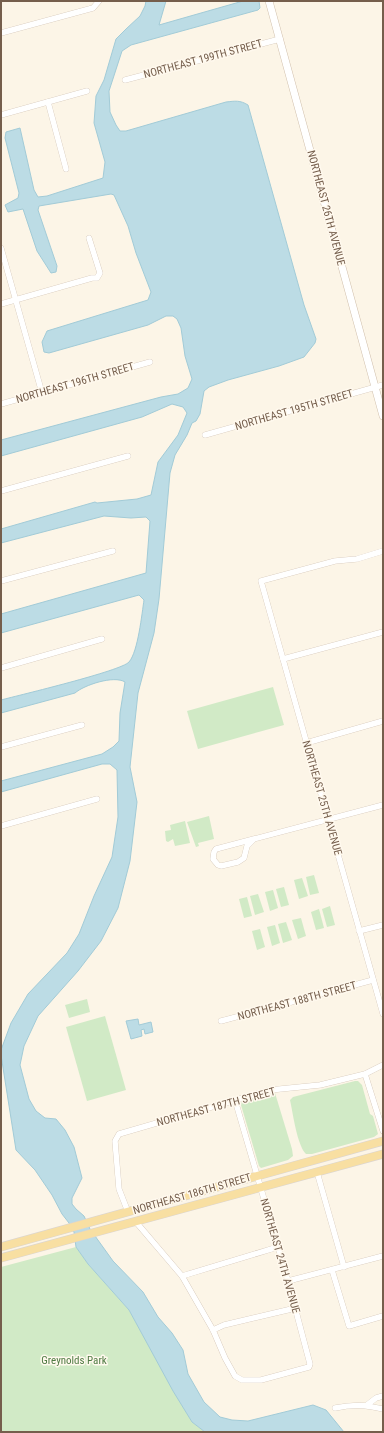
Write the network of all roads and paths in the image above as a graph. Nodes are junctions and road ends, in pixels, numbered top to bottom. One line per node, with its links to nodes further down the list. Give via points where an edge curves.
1 (270, 1): 4 (street, NORTHEAST 26TH AVENUE)
2 (98, 2): 3 (street, via 93,8)
3 (1, 33)
4 (280, 38): 5 (street, NORTHEAST 199TH STREET); 16 (street, NORTHEAST 26TH AVENUE)
5 (125, 80)
6 (87, 92): 7 (street)
7 (48, 102): 8 (street); 9 (street)
8 (1, 115)
9 (66, 168)
10 (89, 238): 12 (street, via 100,273 97,278)
11 (1, 248): 12 (street)
12 (16, 300): 13 (street); 17 (street)
13 (1, 304)
14 (150, 362): 17 (street, NORTHEAST 196TH STREET)
15 (383, 386): 16 (street, NORTHEAST 195TH STREET)
16 (375, 388): 19 (street, NORTHEAST 26TH AVENUE); 20 (street, NORTHEAST 195TH STREET)
17 (42, 393): 18 (street, NORTHEAST 196TH STREET)
18 (1, 404)
19 (383, 416)
20 (205, 435)
21 (128, 456): 22 (street)
22 (1, 491)
23 (113, 551): 25 (street)
24 (383, 551): 28 (street, NORTHEAST 25TH AVENUE, via 261,581)
25 (1, 581)
26 (383, 632): 28 (street)
27 (102, 639): 29 (street)
28 (283, 659): 32 (street, NORTHEAST 25TH AVENUE)
29 (1, 668)
30 (383, 721): 32 (street)
31 (82, 725): 33 (street)
32 (306, 743): 36 (street, NORTHEAST 25TH AVENUE)
33 (1, 747)
34 (97, 799): 37 (street)
35 (383, 805): 36 (street)
36 (328, 820): 38 (street); 40 (street, NORTHEAST 25TH AVENUE)
37 (1, 826)
38 (253, 840): 38 (street, via 216,849 214,859 221,866 238,862 244,858 247,846)
39 (383, 925): 40 (street)
40 (359, 931): 41 (street, NORTHEAST 25TH AVENUE)
41 (373, 980): 42 (street, NORTHEAST 25TH AVENUE); 43 (street, NORTHEAST 188TH STREET)
42 (383, 1014)
43 (221, 1021)
44 (383, 1066): 45 (street, NORTHEAST 187TH STREET)
45 (365, 1074): 46 (street, NORTHEAST 187TH STREET, via 320,1085 270,1090); 47 (street)
46 (235, 1100): 53 (street, NORTHEAST 24TH AVENUE); 55 (street, NORTHEAST 187TH STREET, via 119,1134 115,1141 119,1189)
47 (383, 1131)
48 (383, 1141): 53 (main road, NORTHEAST 186TH STREET)
49 (383, 1146): 51 (main road)
50 (383, 1154): 51 (main road, NORTHEAST 186TH STREET)
51 (368, 1158): 52 (main road, NORTHEAST 186TH STREET)
52 (317, 1172): 54 (main road, NORTHEAST 186TH STREET); 63 (street)
53 (257, 1176): 54 (street, NORTHEAST 24TH AVENUE); 55 (main road, NORTHEAST 186TH STREET)
54 (260, 1187): 56 (main road, NORTHEAST 186TH STREET); 60 (street, NORTHEAST 24TH AVENUE)
55 (128, 1212): 57 (main road, NORTHEAST 186TH STREET)
56 (136, 1222): 58 (main road, NORTHEAST 186TH STREET); 65 (street)
57 (47, 1234): 58 (main road); 59 (main road, NORTHEAST 186TH STREET)
58 (50, 1245): 62 (main road, NORTHEAST 186TH STREET)
59 (1, 1247)
60 (278, 1247): 65 (street); 66 (street, NORTHEAST 24TH AVENUE)
61 (383, 1256): 63 (street)
62 (1, 1258)
63 (344, 1267): 64 (street)
64 (332, 1270): 66 (street); 68 (street, via 349,1326)
65 (182, 1276): 69 (street)
66 (288, 1281): 67 (street, NORTHEAST 24TH AVENUE)
67 (296, 1308): 69 (street, via 224,1325); 69 (street, NORTHEAST 24TH AVENUE, via 310,1367 261,1380 242,1380 235,1376)
68 (383, 1316)
69 (213, 1330)
70 (383, 1396): 71 (street)
71 (368, 1405): 72 (street, via 350,1404); 73 (street)
72 (335, 1408)
73 (383, 1409)

